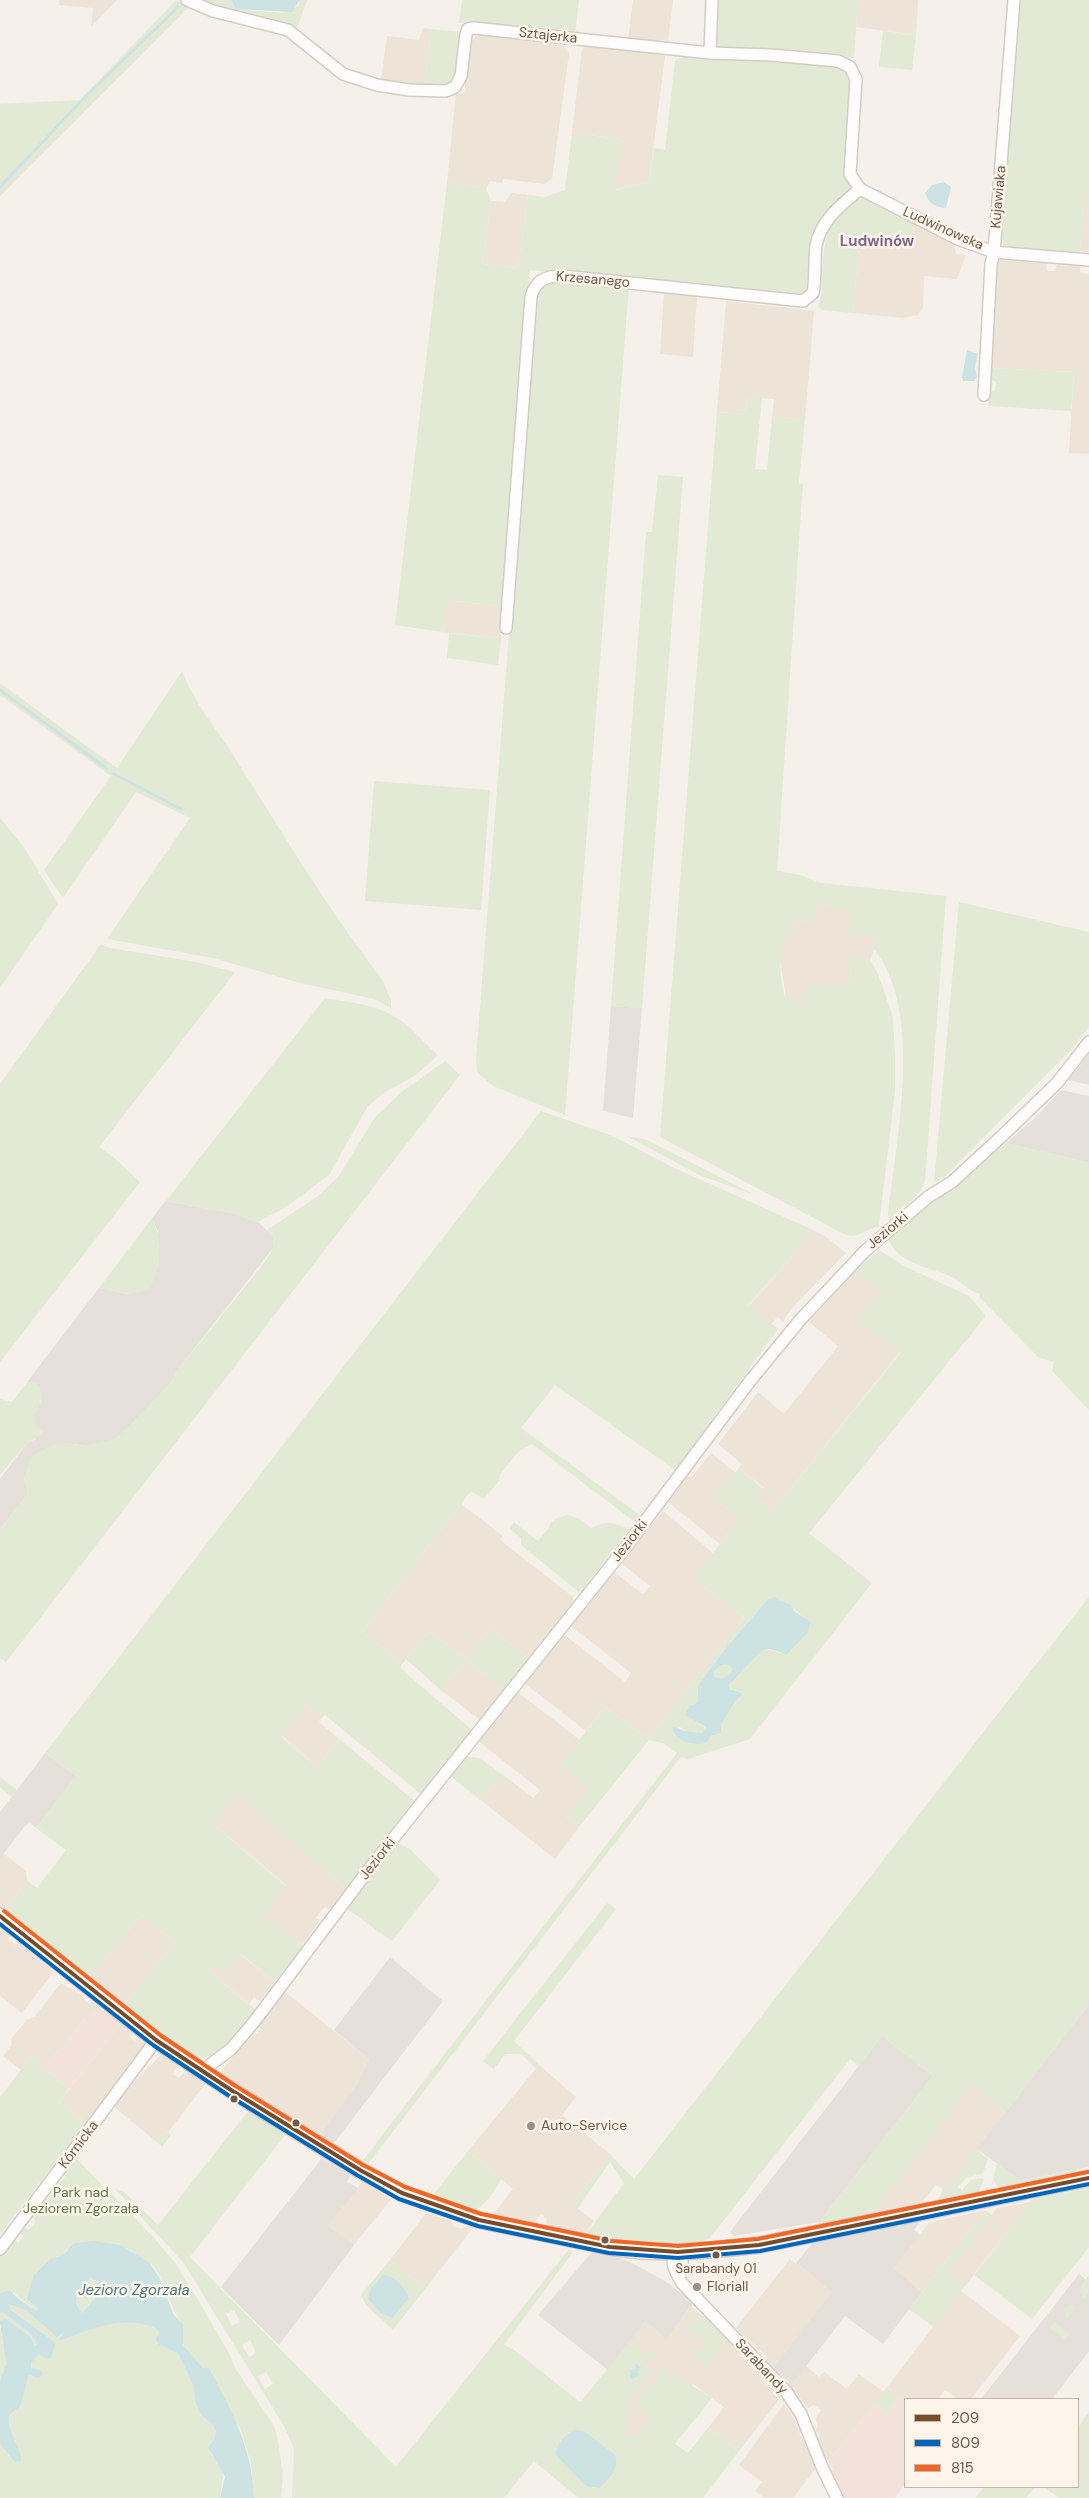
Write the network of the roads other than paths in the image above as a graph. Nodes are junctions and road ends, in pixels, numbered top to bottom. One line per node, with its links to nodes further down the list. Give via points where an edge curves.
1 (187, 0): 4 (street, Sztajerka, via 213,11 288,30 343,74 377,85 409,90 446,91 455,87 461,76 466,34 468,29 474,28)
2 (712, 0): 4 (street)
3 (1014, 0): 6 (street, Kujawiaka)
4 (710, 54): 5 (street, Sztajerka, via 804,57 838,61 850,67 856,79 850,174)
5 (860, 189): 6 (street, Ludwinowska, via 958,239); 9 (street, Krzesanego, via 826,223 816,245 813,293 803,301 563,276 549,276 536,284 531,297)
6 (994, 252): 7 (street, Ludwinowska); 8 (street, Kujawiaka)
7 (1089, 260)
8 (984, 394)
9 (506, 628)
10 (1089, 1042): 13 (street, Jeziorki, via 1057,1083 1002,1136 952,1182 928,1197 864,1251 801,1319 750,1381 625,1548 376,1860 254,2022 231,2049)
11 (0, 1916): 12 (street)
12 (156, 2040): 13 (street); 15 (street, Kórnicka)
13 (202, 2071): 16 (street, via 360,2170 402,2193 435,2206 479,2220 602,2246)
14 (1089, 2178): 16 (street, via 759,2245)
15 (0, 2249)
16 (678, 2252): 17 (street, Sarabandy, via 673,2257 674,2270 688,2290 785,2390 801,2414)
17 (837, 2498)

